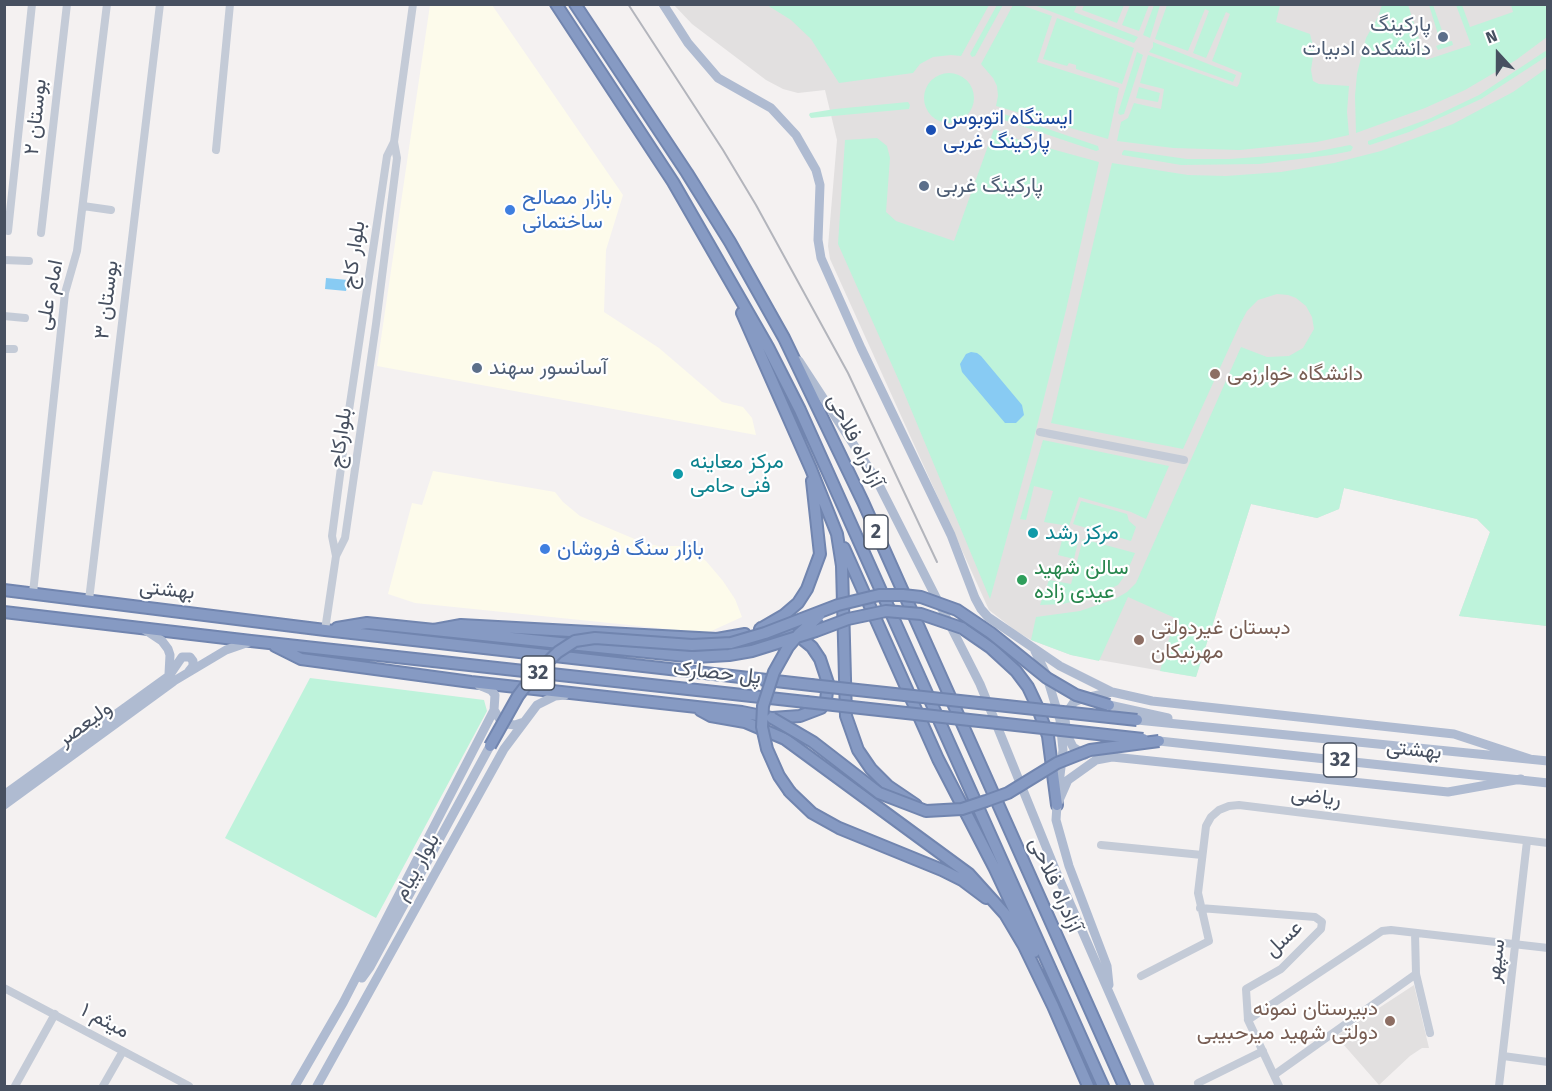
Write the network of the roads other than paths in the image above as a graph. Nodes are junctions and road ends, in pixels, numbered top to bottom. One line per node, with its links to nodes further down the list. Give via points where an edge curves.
1 (32, 4): 14 (street)
2 (67, 4): 15 (street, بوستان ۲)
3 (107, 4): 12 (street, امام علی)
4 (160, 4): 32 (street, بوستان ۳)
5 (230, 4): 11 (street)
6 (413, 4): 10 (street)
7 (556, 4): 16 (highway, آزادراه فلاحی / 2)
8 (575, 4): 22 (highway, آزادراه فلاحی / 2, via 687,173)
9 (663, 4): 41 (main road, via 688,43 718,78 771,108 810,157 820,185 821,258 861,348 951,535 981,609)
10 (394, 142): 21 (street, بلوار کاج, via 397,158); 29 (street, بلوار کاج, via 387,156 345,436 332,536)
11 (216, 150)
12 (83, 206): 13 (street); 31 (street, امام علی, via 77,251 65,293)
13 (111, 210)
14 (8, 231)
15 (41, 234)
16 (718, 258): 27 (highway); 83 (highway, آزادراه فلاحی / 2, via 800,410)
17 (4, 260): 18 (street)
18 (29, 261)
19 (4, 316): 20 (street)
20 (25, 318)
21 (376, 324): 29 (street, بلوارکاج, via 345,538)
22 (784, 338): 79 (main road, via 876,479 941,605 980,684); 98 (highway, آزادراه فلاحی / 2, via 863,502)
23 (4, 349): 24 (street)
24 (14, 350)
25 (1040, 432): 26 (street)
26 (1184, 460)
27 (811, 469): 28 (highway); 35 (highway, via 820,554 798,603)
28 (837, 534): 66 (highway, via 842,566 846,716 858,750 872,769 888,786); 83 (highway, via 938,759 1050,986)
29 (336, 556): 37 (street)
30 (4, 590): 31 (highway, بهشتی / 32)
31 (33, 593): 32 (highway, بهشتی / 32)
32 (89, 600): 37 (highway, بهشتی / 32)
33 (826, 610): 47 (highway, bridge, via 885,595 921,597 942,604 977,622 1062,688); 56 (highway, bridge, via 749,639 717,645 595,638 575,641 548,660 527,684); 72 (highway, bridge, via 788,647 774,672 762,727 773,765 790,792 812,813 962,880)
34 (4, 612): 36 (highway, بهشتی / 32)
35 (760, 628): 38 (highway, via 717,639 461,625); 50 (highway, via 801,638 820,659 828,683 825,700 811,714)
36 (144, 629): 39 (highway, بهشتی / 32); 43 (main road, via 168,649)
37 (325, 630): 38 (highway, via 367,623); 51 (highway, پل حصارک / 32, bridge)
38 (434, 630): 65 (highway, bridge, via 695,657 729,656 848,619 886,611 921,614 962,628 991,648 1028,687 1048,736)
39 (251, 641): 40 (highway, بهشتی / 32); 42 (main road, ولیعصر, via 226,650)
40 (270, 644): 44 (highway, via 301,659); 55 (highway, پل حصارک / 32, bridge)
41 (1033, 648): 45 (main road, via 1069,672); 65 (main road, via 1046,674 1060,720 1063,750)
42 (187, 673): 43 (main road, ولیعصر, via 194,664 185,656); 64 (main road, ولیعصر)
43 (169, 676): 63 (main road, ولیعصر)
44 (471, 682): 46 (highway); 49 (main road, via 491,690 495,695)
45 (1112, 692): 58 (main road, via 1152,701 1454,734); 59 (main road, via 1074,702 1065,719 1073,747)
46 (574, 694): 48 (highway); 52 (main road, بلوار پیام, via 544,700)
47 (1109, 705): 53 (main road)
48 (692, 706): 50 (highway); 72 (highway, via 711,716 753,725 785,739 969,874)
49 (494, 710): 52 (main road, via 506,724); 54 (main road, بلوار پیام)
50 (772, 718): 66 (highway, bridge, via 813,742 879,794)
51 (1137, 720): 53 (main road, بهشتى / 32)
52 (524, 722): 57 (main road, بلوار پیام)
53 (1196, 726): 58 (main road, بهشتى / 32)
54 (483, 734): 57 (main road, via 491,730 500,732 505,740); 80 (main road, بلوار پیام)
55 (1159, 741): 61 (main road, بهشتى / 32); 66 (highway, bridge, via 1090,750 1057,763 1008,793 962,808)
56 (490, 746): 80 (main road, via 370,967)
57 (504, 749): 95 (main road, بلوار پیام)
58 (1530, 759): 60 (main road, 32)
59 (1096, 760): 61 (main road, via 1112,757 1448,792); 65 (main road, via 1068,780)
60 (1548, 761)
61 (1521, 779): 62 (main road, 32)
62 (1547, 783)
63 (4, 795)
64 (4, 805)
65 (1057, 805): 79 (main road, via 1056,820 1069,866 1107,966)
66 (926, 811)
67 (1527, 841): 68 (street, ریاضی); 70 (street, ریاضی, via 1239,805 1219,810 1211,817); 74 (street, سپهر)
68 (1548, 843)
69 (1101, 845): 70 (street)
70 (1202, 855): 71 (street, ریاضی)
71 (1200, 908): 77 (street, ریاضی, via 1209,941); 82 (street, عسل, via 1316,917 1322,922 1321,928 1281,969 1246,989)
72 (1005, 914): 96 (highway, via 1053,1006)
73 (1415, 933): 74 (street); 76 (street); 82 (street, via 1382,931)
74 (1516, 944): 75 (street); 87 (street, سپهر)
75 (1548, 948)
76 (1416, 974): 84 (street); 89 (street)
77 (1141, 976)
78 (4, 988): 81 (street, میثم ۱)
79 (1110, 996): 99 (main road)
80 (343, 1003): 94 (main road, بلوار پیام)
81 (55, 1014): 85 (street, میثم ۱); 91 (street)
82 (1248, 1020): 86 (street)
83 (1079, 1033): 97 (highway, آزادراه فلاحی / 2)
84 (1430, 1034)
85 (123, 1051): 92 (street); 93 (street, میثم ۱)
86 (1263, 1051): 89 (street); 90 (street)
87 (1503, 1056): 88 (street); 101 (street, سپهر)
88 (1548, 1062)
89 (1274, 1075): 100 (street)
90 (1198, 1083)
91 (15, 1086)
92 (103, 1086)
93 (189, 1086)
94 (295, 1086)
95 (317, 1086)
96 (1088, 1086)
97 (1103, 1086)
98 (1124, 1086)
99 (1150, 1086)
100 (1279, 1086)
101 (1499, 1086)

